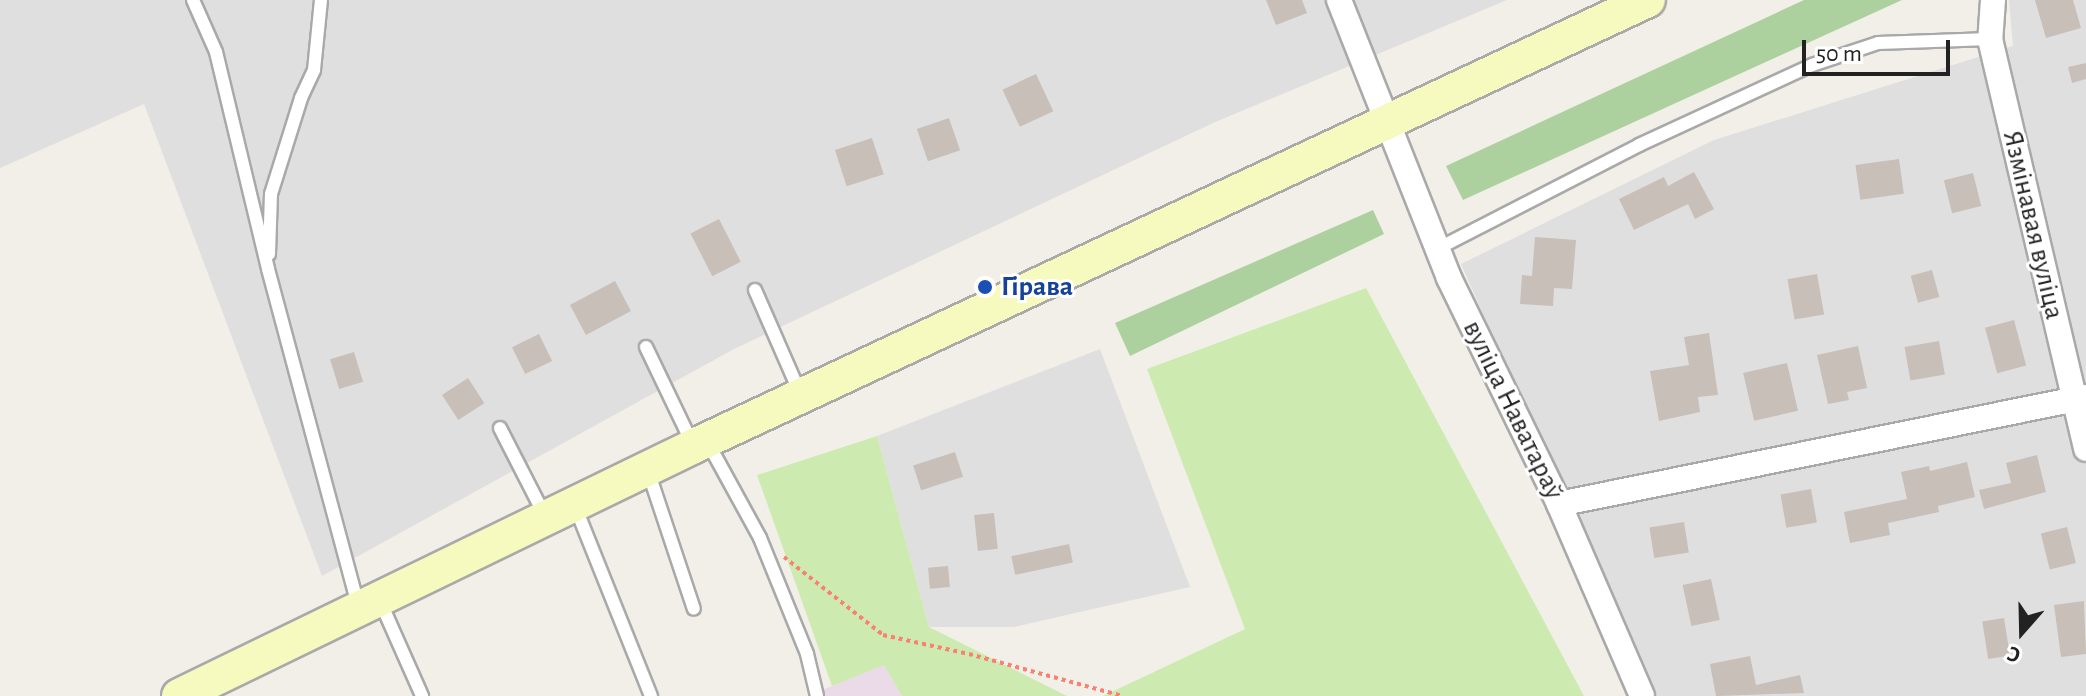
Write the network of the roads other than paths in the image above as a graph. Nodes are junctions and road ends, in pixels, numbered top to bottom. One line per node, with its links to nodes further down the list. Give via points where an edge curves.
1 (193, 0): 9 (lane, via 216,52)
2 (321, 0): 9 (lane, via 314,70 271,194)
3 (1339, 0): 7 (street, вуліца Наватараў)
4 (1648, 0): 7 (main road)
5 (1993, 0): 6 (street, Язмінавая вуліца)
6 (1990, 39): 8 (lane, via 1878,43 1812,65 1639,145); 13 (street, Язмінавая вуліца)
7 (1385, 123): 8 (street, вуліца Наватараў); 12 (main road)
8 (1437, 249): 18 (street, вуліца Наватараў)
9 (268, 269): 20 (lane)
10 (755, 290): 12 (lane)
11 (646, 347): 15 (lane)
12 (801, 396): 15 (main road)
13 (2080, 398): 16 (street, Язмінавая вуліца); 18 (street)
14 (500, 428): 19 (lane)
15 (700, 443): 17 (main road); 25 (lane, via 760,538 807,654)
16 (2086, 449)
17 (647, 468): 19 (main road); 21 (lane)
18 (1559, 504): 26 (street, вуліца Наватараў)
19 (560, 510): 20 (main road); 24 (lane)
20 (368, 603): 22 (main road); 23 (lane)
21 (694, 609)
22 (197, 692)
23 (422, 696)
24 (651, 696)
25 (817, 696)
26 (1642, 696)

